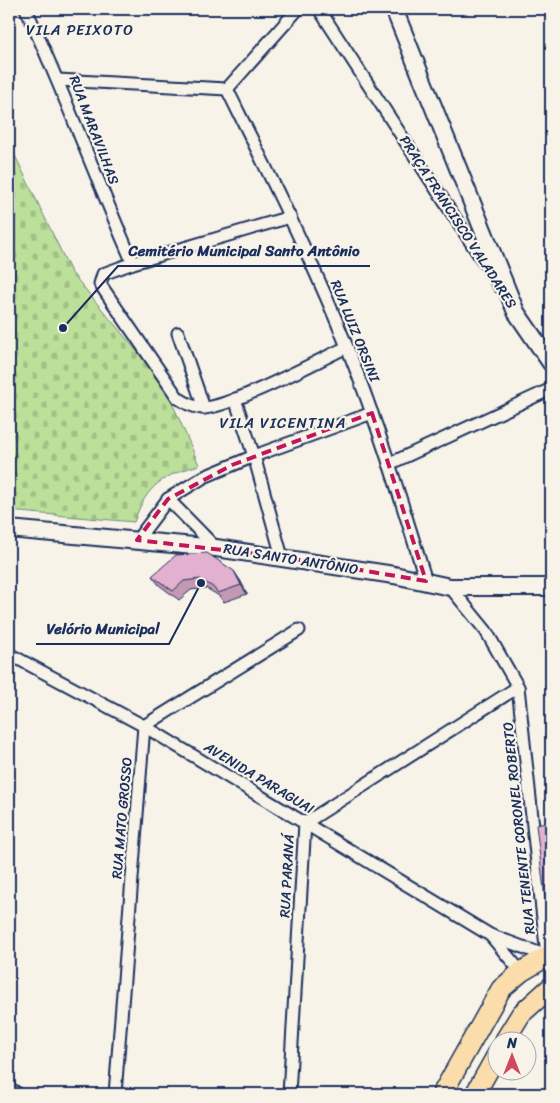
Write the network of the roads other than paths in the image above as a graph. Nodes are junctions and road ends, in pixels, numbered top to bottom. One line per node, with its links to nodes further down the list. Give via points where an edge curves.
1 (26, 9): 5 (street, RUA MARAVILHAS)
2 (298, 9): 6 (street)
3 (319, 9): 9 (street, PRAÇA FRANCISCO VALADARES)
4 (394, 9): 9 (street, PRAÇA FRANCISCO VALADARES)
5 (58, 80): 6 (street); 8 (street, RUA MARAVILHAS)
6 (227, 89): 7 (street, RUA LUIZ ORSINI)
7 (290, 218): 8 (street); 11 (street, RUA LUIZ ORSINI)
8 (133, 263): 15 (street, via 103,274 100,280 103,290 178,398)
9 (516, 312): 12 (street)
10 (178, 333): 15 (street)
11 (347, 347): 14 (street); 16 (street, RUA LUIZ ORSINI)
12 (551, 363)
13 (551, 389): 18 (street)
14 (236, 399): 15 (street); 17 (street)
15 (204, 408)
16 (372, 413): 17 (street); 18 (street, RUA LUIZ ORSINI)
17 (254, 456): 19 (street, via 204,477); 23 (street)
18 (390, 464): 24 (street, RUA LUIZ ORSINI)
19 (168, 499): 21 (street); 22 (street)
20 (9, 529): 21 (street, RUA SANTO ANTÔNIO)
21 (137, 540): 22 (street, RUA SANTO ANTÔNIO)
22 (216, 548): 23 (street, RUA SANTO ANTÔNIO)
23 (282, 557): 24 (street, RUA SANTO ANTÔNIO)
24 (426, 581): 25 (street, RUA SANTO ANTÔNIO)
25 (450, 587): 26 (street, RUA SANTO ANTÔNIO); 29 (street, via 486,632)
26 (551, 587)
27 (299, 630): 30 (street)
28 (9, 654): 30 (street, AVENIDA PARAGUAI)
29 (518, 687): 31 (street, RUA PARANÁ); 33 (street, RUA TENENTE CORONEL ROBERTO)
30 (144, 726): 31 (street, AVENIDA PARAGUAI); 40 (street, RUA MATO GROSSO)
31 (305, 823): 32 (street, AVENIDA PARAGUAI); 41 (street, RUA PARANÁ)
32 (490, 935): 33 (street, AVENIDA PARAGUAI); 34 (street, AVENIDA PARAGUAI)
33 (550, 959): 34 (main road)
34 (521, 972): 42 (main road, via 502,989 488,1010)
35 (551, 987): 36 (main road, via 521,1014)
36 (511, 1030)
37 (488, 1070): 43 (main road)
38 (9, 1088): 39 (street)
39 (18, 1094)
40 (114, 1094)
41 (289, 1094)
42 (442, 1094)
43 (474, 1094)

